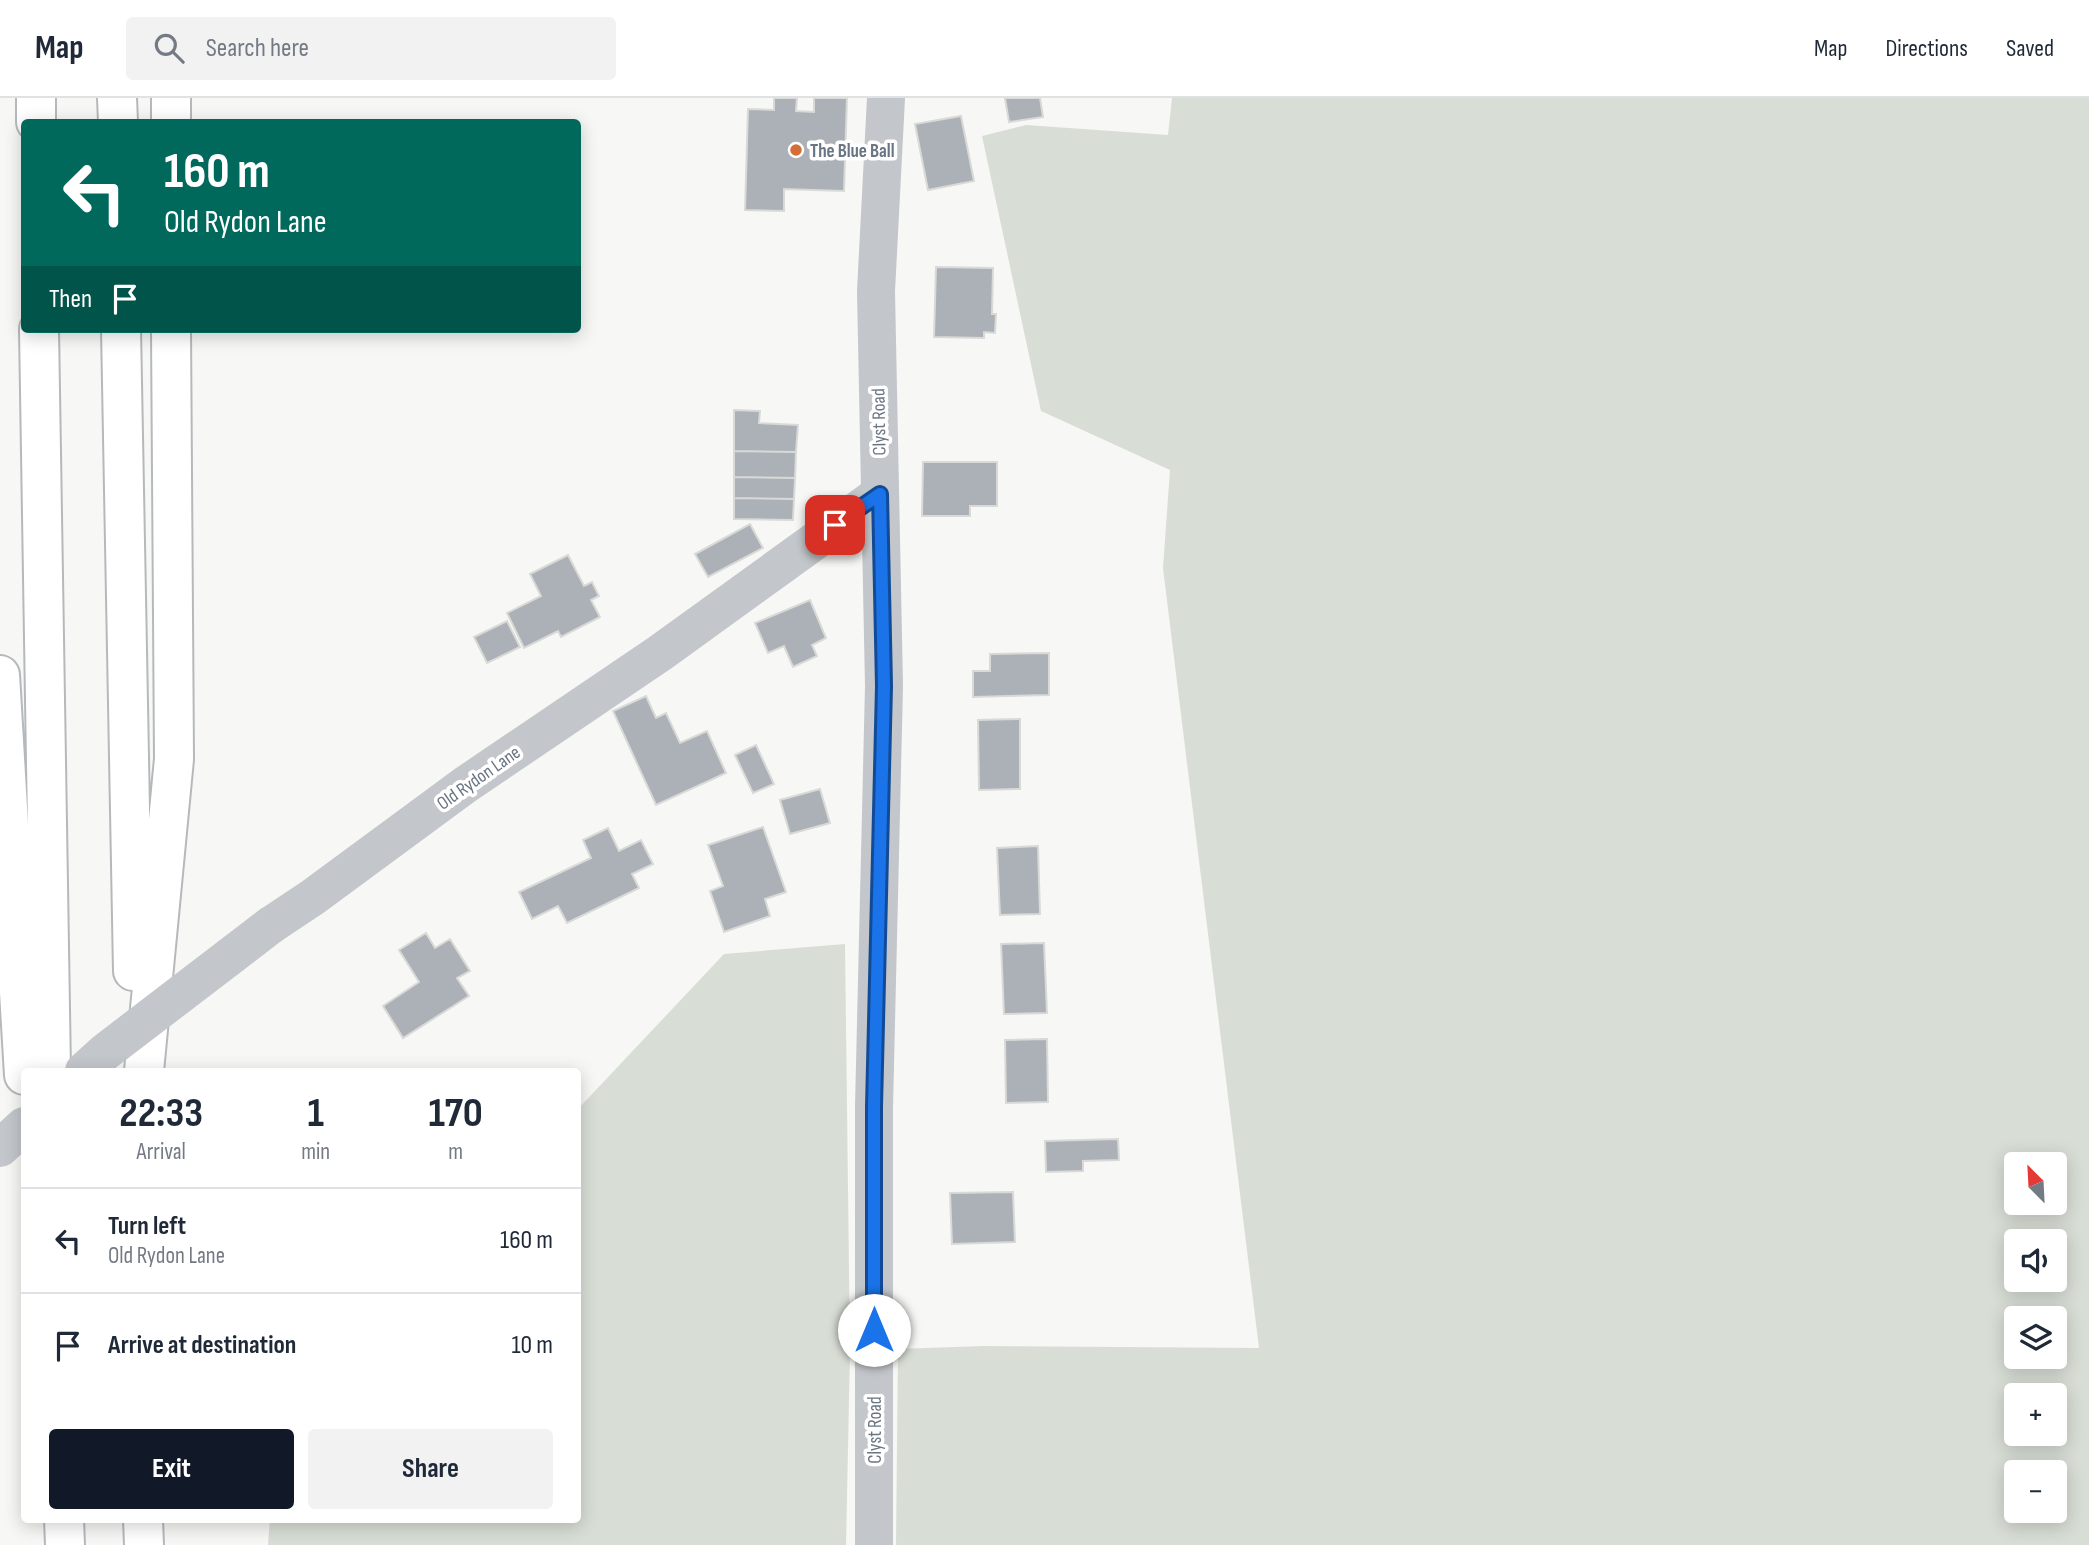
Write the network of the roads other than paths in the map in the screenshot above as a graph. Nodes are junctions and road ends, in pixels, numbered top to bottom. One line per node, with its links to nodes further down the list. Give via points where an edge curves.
1 (36, 98): 5 (highway)
2 (117, 98): 6 (highway)
3 (171, 98): 7 (highway)
4 (886, 98): 11 (street, Clyst Road, via 876,291)
5 (36, 119)
6 (118, 119)
7 (171, 119)
8 (39, 333): 14 (highway)
9 (121, 333): 16 (highway)
10 (171, 333): 17 (highway, via 174,759)
11 (880, 494): 15 (street, Old Rydon Lane, bridge, via 271,925); 24 (street, Clyst Road, via 884,686 874,1107)
12 (0, 675): 13 (highway)
13 (24, 1068)
14 (51, 1068)
15 (87, 1068)
16 (135, 1068)
17 (144, 1068)
18 (21, 1129): 19 (street)
19 (0, 1148)
20 (64, 1523): 22 (highway)
21 (143, 1523): 23 (highway)
22 (65, 1545)
23 (144, 1545)
24 (874, 1545)

